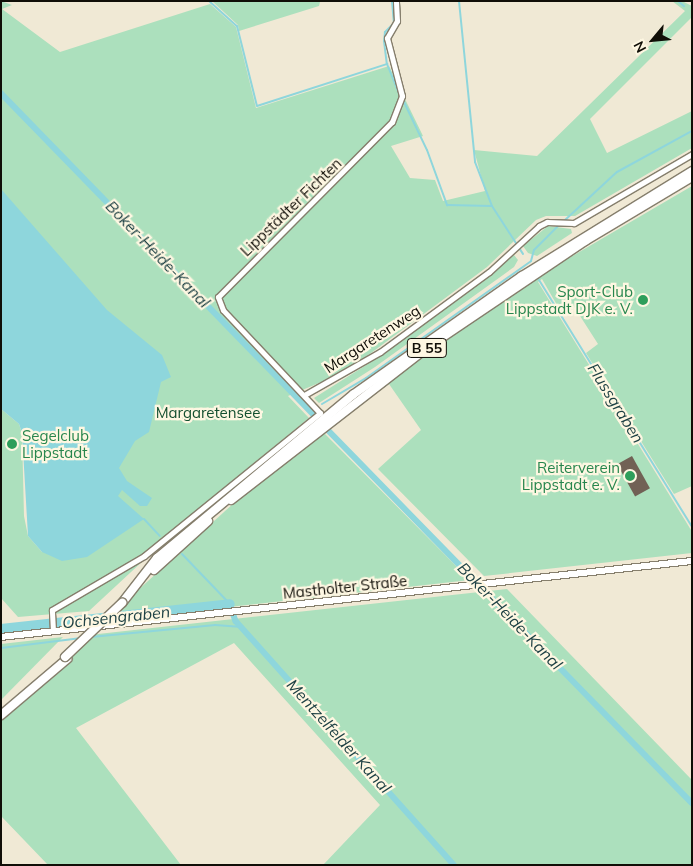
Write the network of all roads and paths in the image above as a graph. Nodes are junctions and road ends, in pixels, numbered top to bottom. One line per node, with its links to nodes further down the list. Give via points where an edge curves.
1 (396, 1): 5 (street, Lippstädter Fichten, via 397,22 387,38 402,96 385,133 222,291 218,300)
2 (692, 154): 5 (street, Margaretenweg, via 574,223 555,222 539,226 380,352)
3 (692, 171): 7 (main road, B 55, via 522,276 354,394 157,558)
4 (692, 177): 7 (main road, B 55, via 525,280 346,408 160,562)
5 (306, 394): 8 (street, via 319,408 318,416 144,556 52,610)
6 (692, 562): 8 (street, Mastholter Straße)
7 (123, 604): 10 (main road, B 55, bridge)
8 (53, 630): 9 (street, Mastholter Straße)
9 (1, 637)
10 (66, 658): 11 (main road, B 55); 12 (main road, B 55)
11 (1, 708)
12 (1, 715)

